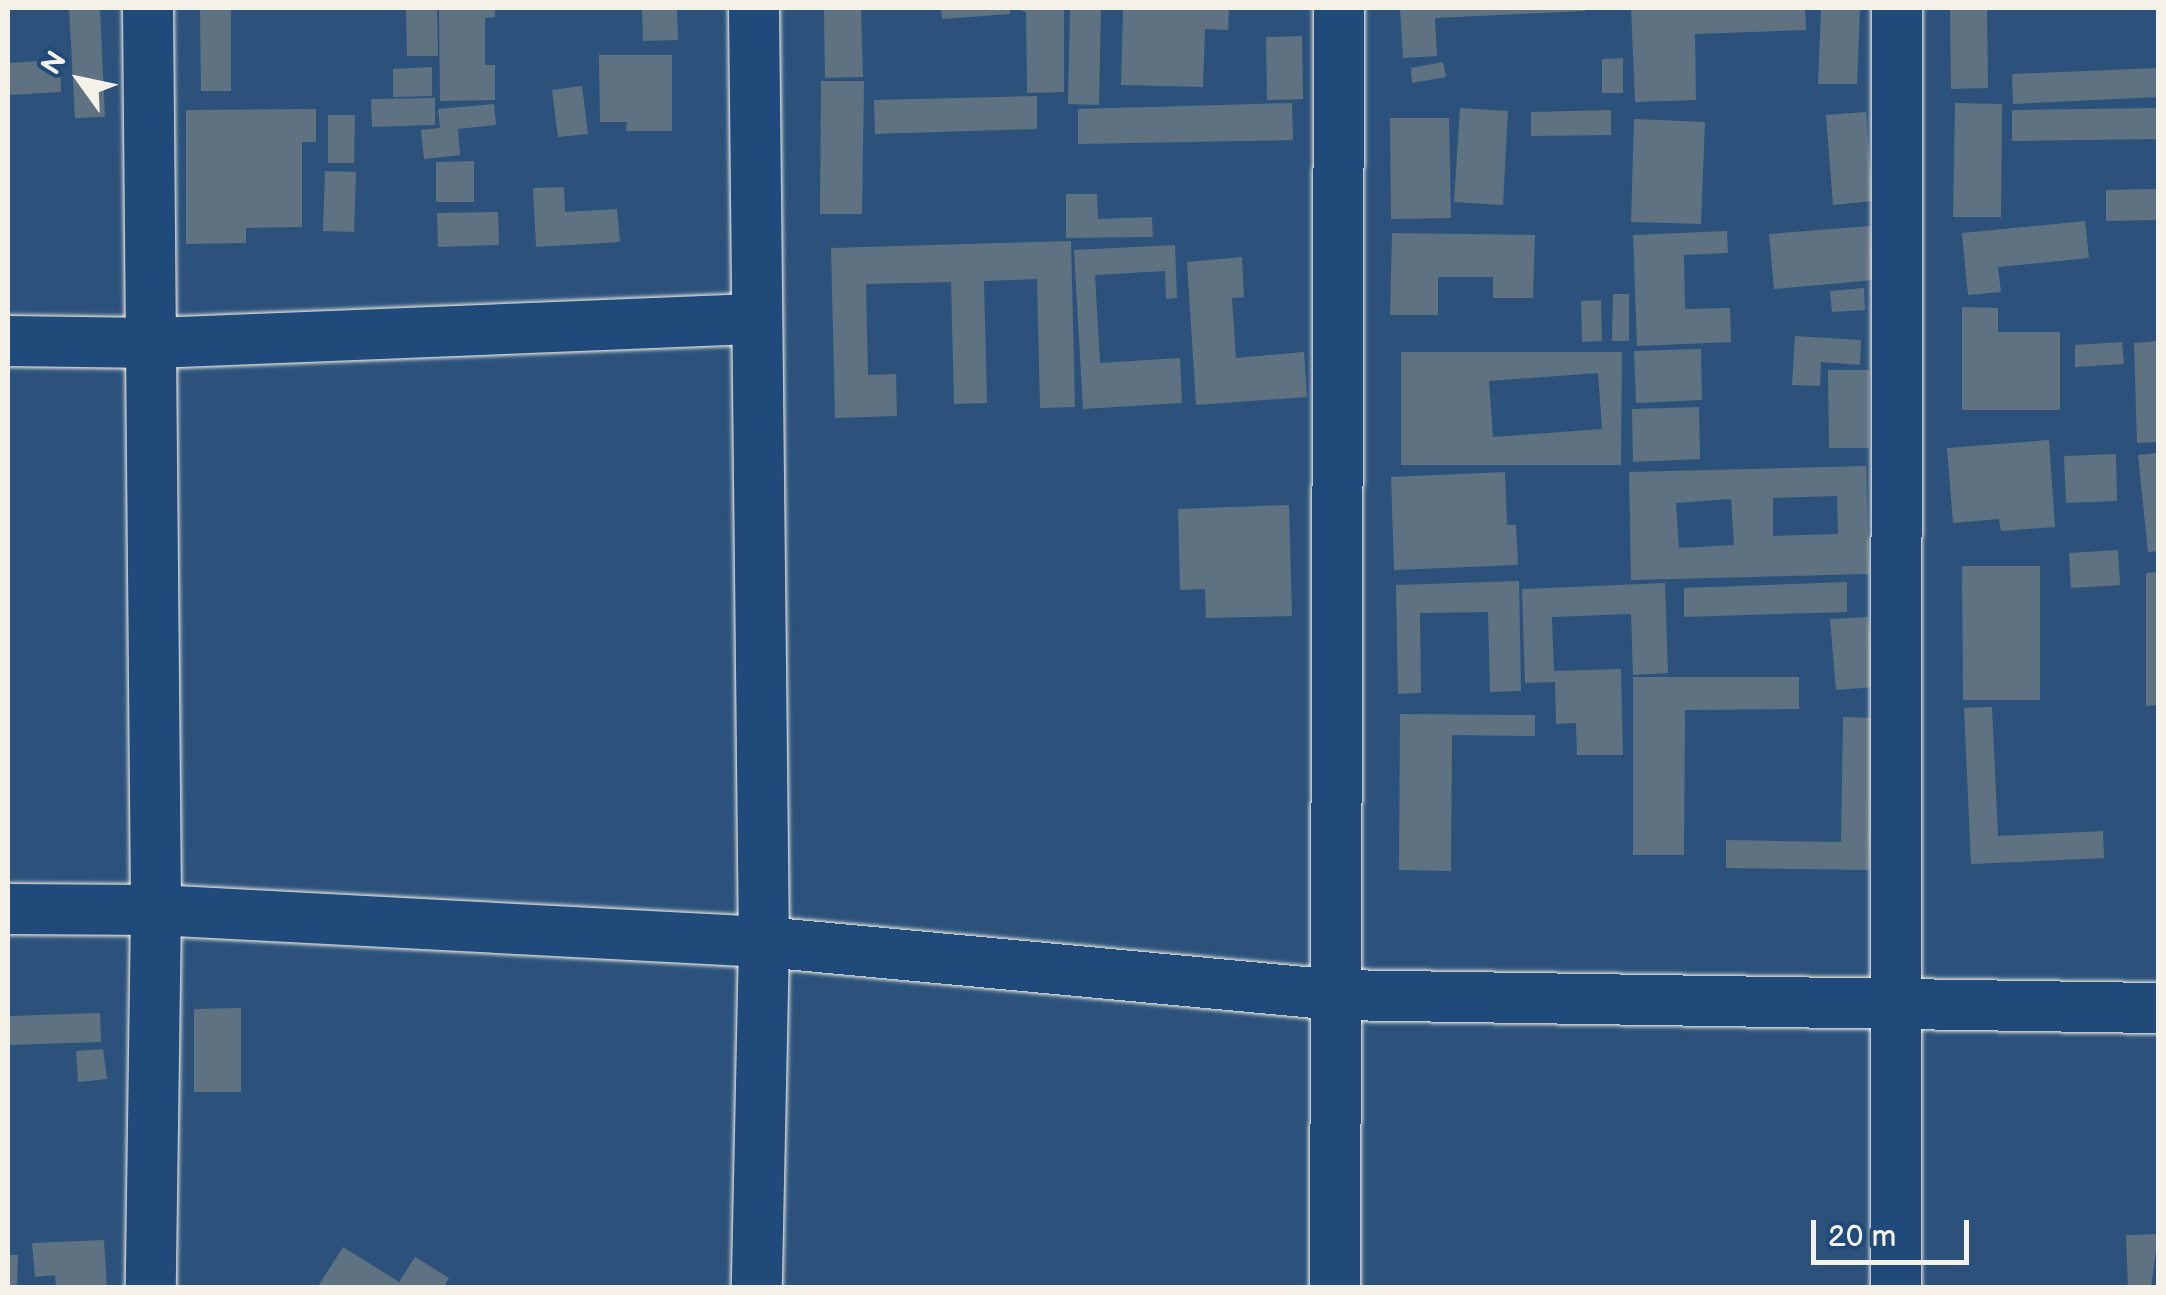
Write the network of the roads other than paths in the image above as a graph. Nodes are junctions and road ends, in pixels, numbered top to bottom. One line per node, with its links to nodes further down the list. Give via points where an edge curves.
1 (148, 8): 7 (street)
2 (754, 8): 5 (street)
3 (1339, 8): 11 (street)
4 (1897, 8): 12 (street)
5 (753, 319): 7 (street); 10 (street)
6 (8, 340): 7 (street)
7 (154, 342): 9 (street)
8 (8, 910): 9 (street)
9 (156, 910): 10 (street); 14 (street)
10 (764, 942): 11 (street); 15 (street)
11 (1336, 995): 12 (street); 16 (street)
12 (1896, 1004): 13 (street); 17 (street)
13 (2158, 1008)
14 (151, 1288)
15 (757, 1288)
16 (1335, 1288)
17 (1896, 1288)

